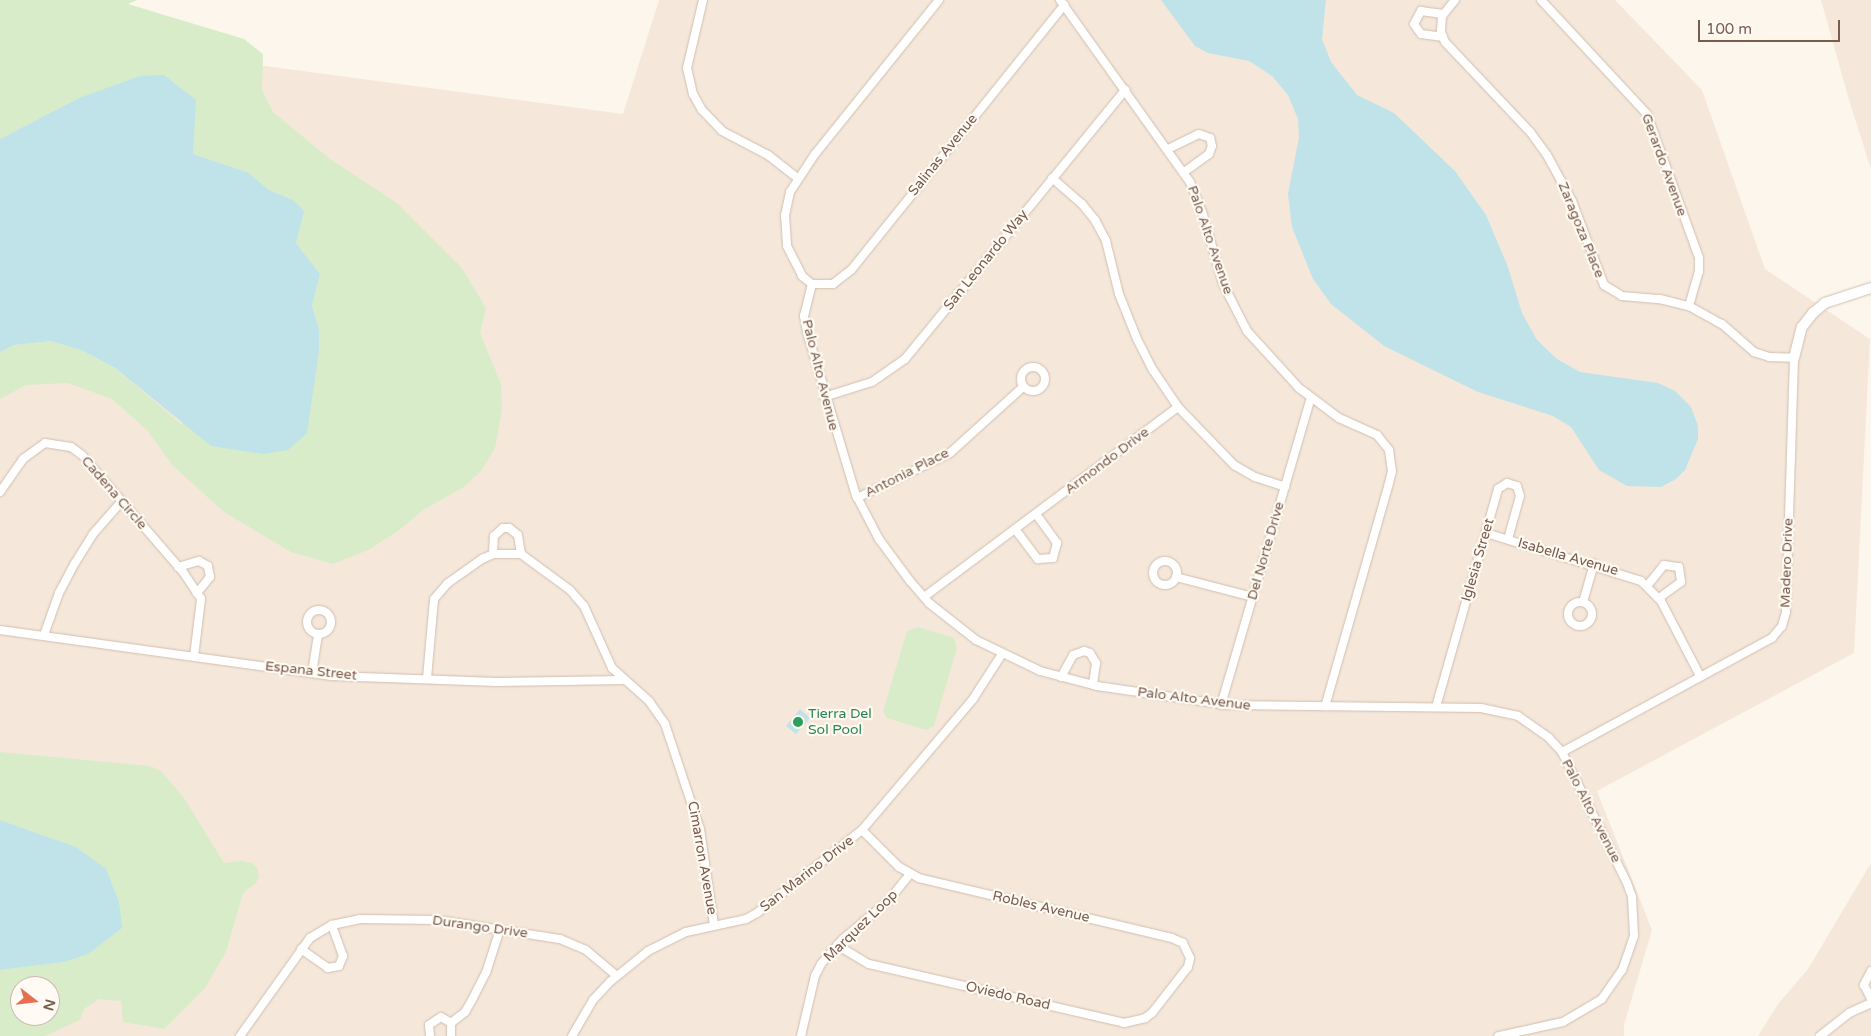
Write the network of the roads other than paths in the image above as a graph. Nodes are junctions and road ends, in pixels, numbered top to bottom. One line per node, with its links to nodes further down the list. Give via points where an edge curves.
1 (703, 0): 11 (street, via 688,56 689,80 698,102 722,131 768,155)
2 (940, 0): 11 (street)
3 (1455, 0): 6 (street)
4 (1541, 0): 15 (street, Gerardo Avenue, via 1647,114 1699,258 1700,271)
5 (1062, 3): 8 (street, Palo Alto Avenue); 13 (street, Salinas Avenue, via 852,269 833,284)
6 (1443, 14): 7 (street, Zaragoza Place, via 1440,25); 7 (street, via 1425,10 1414,20 1415,28 1421,34)
7 (1443, 37): 15 (street, Zaragoza Place, via 1450,49 1525,126 1548,155 1572,201 1604,285 1622,296 1660,299)
8 (1125, 90): 9 (street, Palo Alto Avenue); 12 (street, San Leonardo Way)
9 (1168, 149): 10 (street, Palo Alto Avenue); 10 (street, Palo Alto Avenue, via 1199,134 1210,138 1209,154)
10 (1184, 172): 19 (street, Palo Alto Avenue, via 1198,200 1220,275 1239,317 1272,363)
11 (797, 178): 13 (street, via 786,203 784,234 798,269)
12 (1052, 178): 18 (street, San Leonardo Way, via 905,359 872,382); 20 (street, via 1082,204 1106,241 1119,294 1137,339)
13 (812, 284): 18 (street, Palo Alto Avenue, via 804,316)
14 (1871, 288): 16 (street, Madero Drive, via 1825,303 1813,313 1800,333)
15 (1689, 306): 16 (street, Zaragoza Place, via 1719,322 1754,352 1769,357)
16 (1794, 358): 46 (street, Madero Drive, via 1785,619 1772,638)
17 (1023, 386): 23 (street, Antonia Place, via 950,453)
18 (824, 397): 23 (street, Palo Alto Avenue)
19 (1311, 398): 21 (street, Del Norte Drive); 52 (street, Palo Alto Avenue, via 1340,418 1377,436 1384,442 1392,459 1388,487)
20 (1178, 407): 21 (street, via 1234,465 1255,477); 25 (street, Armondo Drive)
21 (1285, 487): 37 (street, Del Norte Drive)
22 (0, 492): 24 (street, Cadena Circle, via 32,449 45,443 58,443 82,455)
23 (857, 498): 36 (street, Palo Alto Avenue, via 879,539)
24 (122, 501): 32 (street, Cadena Circle); 42 (street, via 93,534 75,563 59,593)
25 (1036, 514): 26 (street, Armondo Drive); 26 (street, via 1057,543 1053,558 1038,559)
26 (1015, 528): 36 (street, Armondo Drive)
27 (1486, 533): 28 (street, Isabella Avenue); 28 (street, Iglesia Street, via 1498,488 1512,483 1520,496); 53 (street, Iglesia Street)
28 (1508, 539): 31 (street, Isabella Avenue)
29 (493, 554): 30 (street); 30 (street, via 494,536 509,528 518,535); 48 (street, via 448,583 434,599)
30 (521, 554): 49 (street, Cimarron Avenue, via 579,597 612,668)
31 (1594, 564): 34 (street, Isabella Avenue, via 1630,575); 39 (street)
32 (178, 567): 35 (street, Cadena Circle); 35 (street, via 198,561 208,566 210,577)
33 (1176, 577): 37 (street)
34 (1647, 586): 38 (street, Isabella Avenue); 38 (street, via 1664,565 1679,567 1681,582)
35 (197, 593): 44 (street, Cadena Circle, via 202,608)
36 (924, 597): 43 (street, Palo Alto Avenue, via 976,640)
37 (1253, 597): 51 (street, Del Norte Drive)
38 (1659, 598): 46 (street, Isabella Avenue)
39 (1583, 602)
40 (0, 630): 42 (street, Espana Street)
41 (318, 634): 45 (street)
42 (44, 635): 44 (street, Espana Street)
43 (1002, 654): 47 (street, Palo Alto Avenue); 55 (street, San Marino Drive, via 967,705)
44 (194, 657): 45 (street, Espana Street)
45 (312, 673): 48 (street, Espana Street)
46 (1700, 676): 54 (street, Madero Drive)
47 (1061, 677): 50 (street, Palo Alto Avenue); 50 (street, via 1073,655 1084,651 1090,653 1096,663)
48 (427, 678): 49 (street, Espana Street, via 497,682)
49 (624, 680): 58 (street, Cimarron Avenue, via 649,701 665,724 700,829)
50 (1093, 685): 51 (street, Palo Alto Avenue)
51 (1221, 705): 52 (street, Palo Alto Avenue)
52 (1325, 706): 53 (street, Palo Alto Avenue)
53 (1436, 707): 54 (street, Palo Alto Avenue, via 1481,708 1518,716 1535,726)
54 (1562, 752): 68 (street, Palo Alto Avenue, via 1627,883 1632,897 1634,936 1622,970 1602,999 1563,1022)
55 (862, 830): 56 (street, Robles Avenue); 58 (street, San Marino Drive, via 761,910 746,919)
56 (910, 874): 60 (street, Marquez Loop, via 889,900); 64 (street, Robles Avenue, via 1177,940 1188,949 1190,958)
57 (332, 925): 59 (street, Durango Drive, via 360,919 411,919); 61 (street, Durango Drive, via 310,938); 61 (street, via 343,956 338,966 328,968)
58 (714, 925): 63 (street, San Marino Drive, via 666,941)
59 (500, 929): 63 (street, Durango Drive, via 574,944 600,958); 67 (street, via 474,998 465,1012)
60 (837, 945): 64 (street, Oviedo Road, via 870,964 1124,1023 1145,1018); 73 (street, Marquez Loop, via 815,976)
61 (301, 949): 69 (street, Durango Drive)
62 (1871, 971): 65 (street, via 1864,985)
63 (617, 976): 72 (street, San Marino Drive, via 594,1000)
64 (1170, 990)
65 (1871, 999)
66 (1871, 1003): 75 (street, via 1849,1013)
67 (451, 1023): 70 (street, via 441,1017 434,1019 428,1028); 71 (street)
68 (1535, 1032): 74 (street, Palo Alto Avenue)
69 (241, 1036)
70 (430, 1036)
71 (450, 1036)
72 (572, 1036)
73 (801, 1036)
74 (1499, 1036)
75 (1820, 1036)

